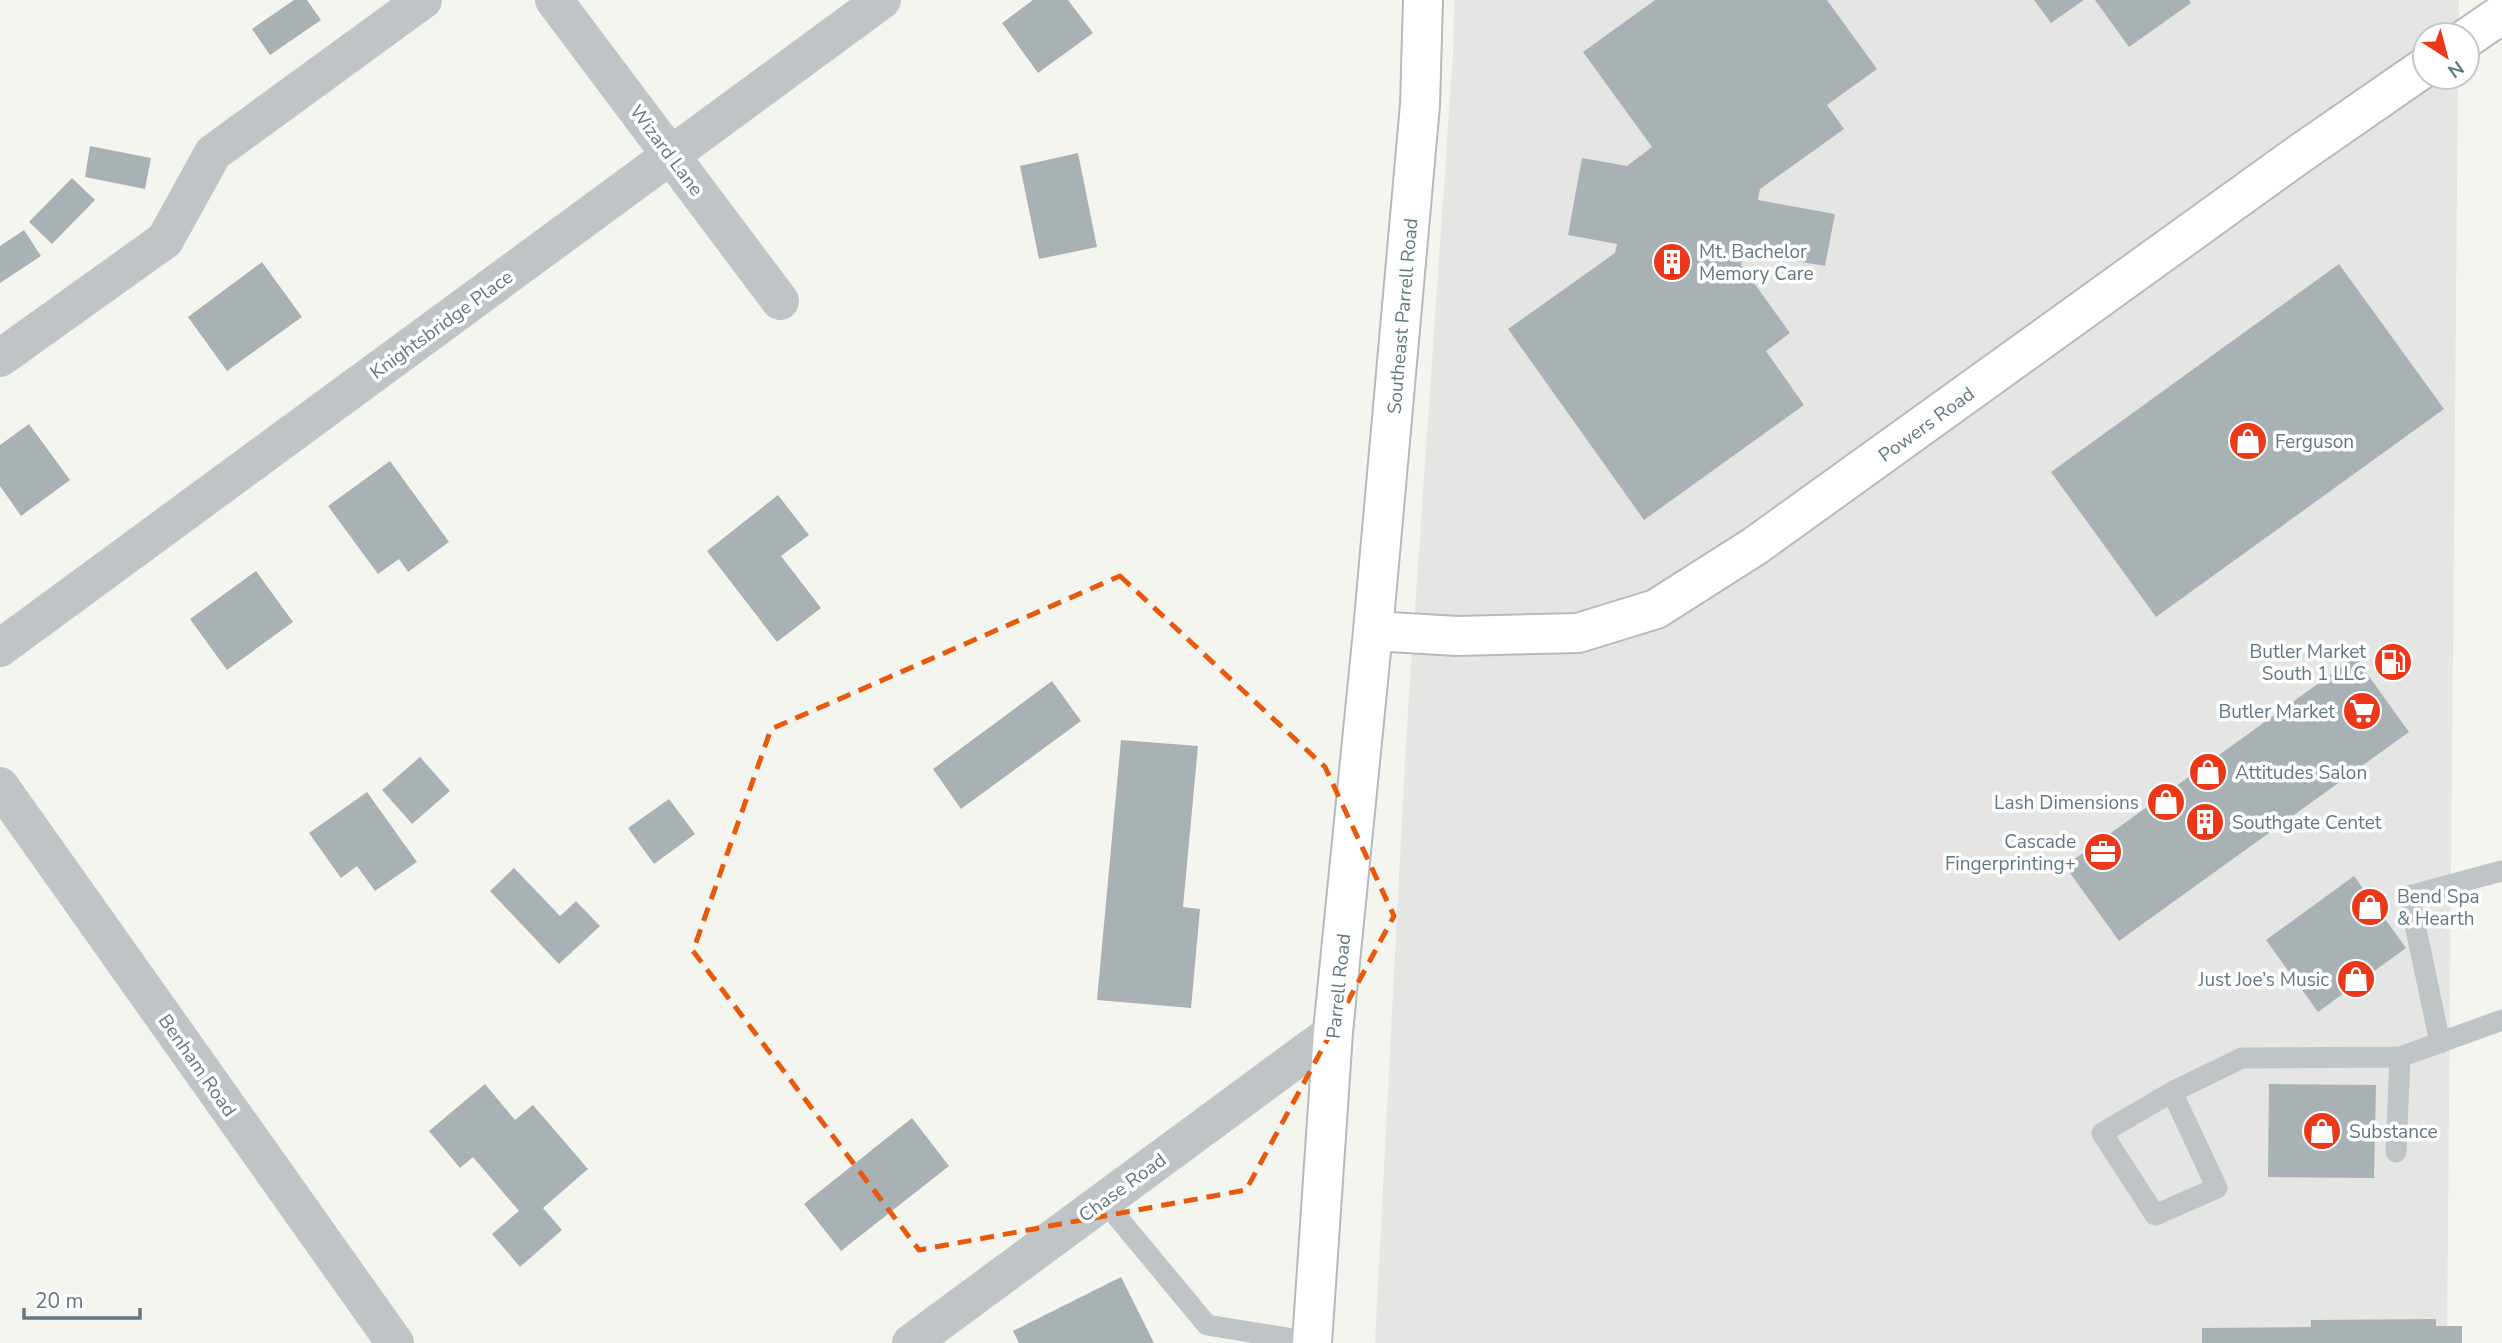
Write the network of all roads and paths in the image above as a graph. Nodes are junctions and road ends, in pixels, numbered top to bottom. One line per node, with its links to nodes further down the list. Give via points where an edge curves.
1 (423, 0): 10 (street, via 212,153 165,240)
2 (554, 0): 8 (street, Wizard Lane)
3 (882, 0): 8 (street, Knightsbridge Place)
4 (1423, 0): 11 (street, Southeast Parrell Road, via 1420,105)
5 (2502, 14): 6 (street)
6 (2481, 28)
7 (2411, 77): 11 (street, Powers Road, via 1755,546 1656,608 1578,633 1457,636)
8 (670, 155): 9 (street, Wizard Lane); 12 (street, Knightsbridge Place)
9 (780, 301)
10 (0, 358)
11 (1373, 631): 16 (street, Parrell Road)
12 (0, 648)
13 (0, 786): 24 (street, Benham Road)
14 (2502, 871): 17 (lane, via 2409,896)
15 (2502, 1020): 17 (lane)
16 (1333, 1032): 21 (street, Chase Road); 23 (street, Parrell Road)
17 (2440, 1043): 18 (lane)
18 (2400, 1057): 19 (lane, via 2242,1058); 20 (lane)
19 (2172, 1092): 19 (lane, via 2217,1188 2155,1215 2102,1133)
20 (2396, 1152)
21 (1104, 1200): 22 (lane); 25 (street, Chase Road)
22 (1210, 1334): 23 (lane)
23 (1312, 1342)
24 (395, 1343)
25 (911, 1343)

